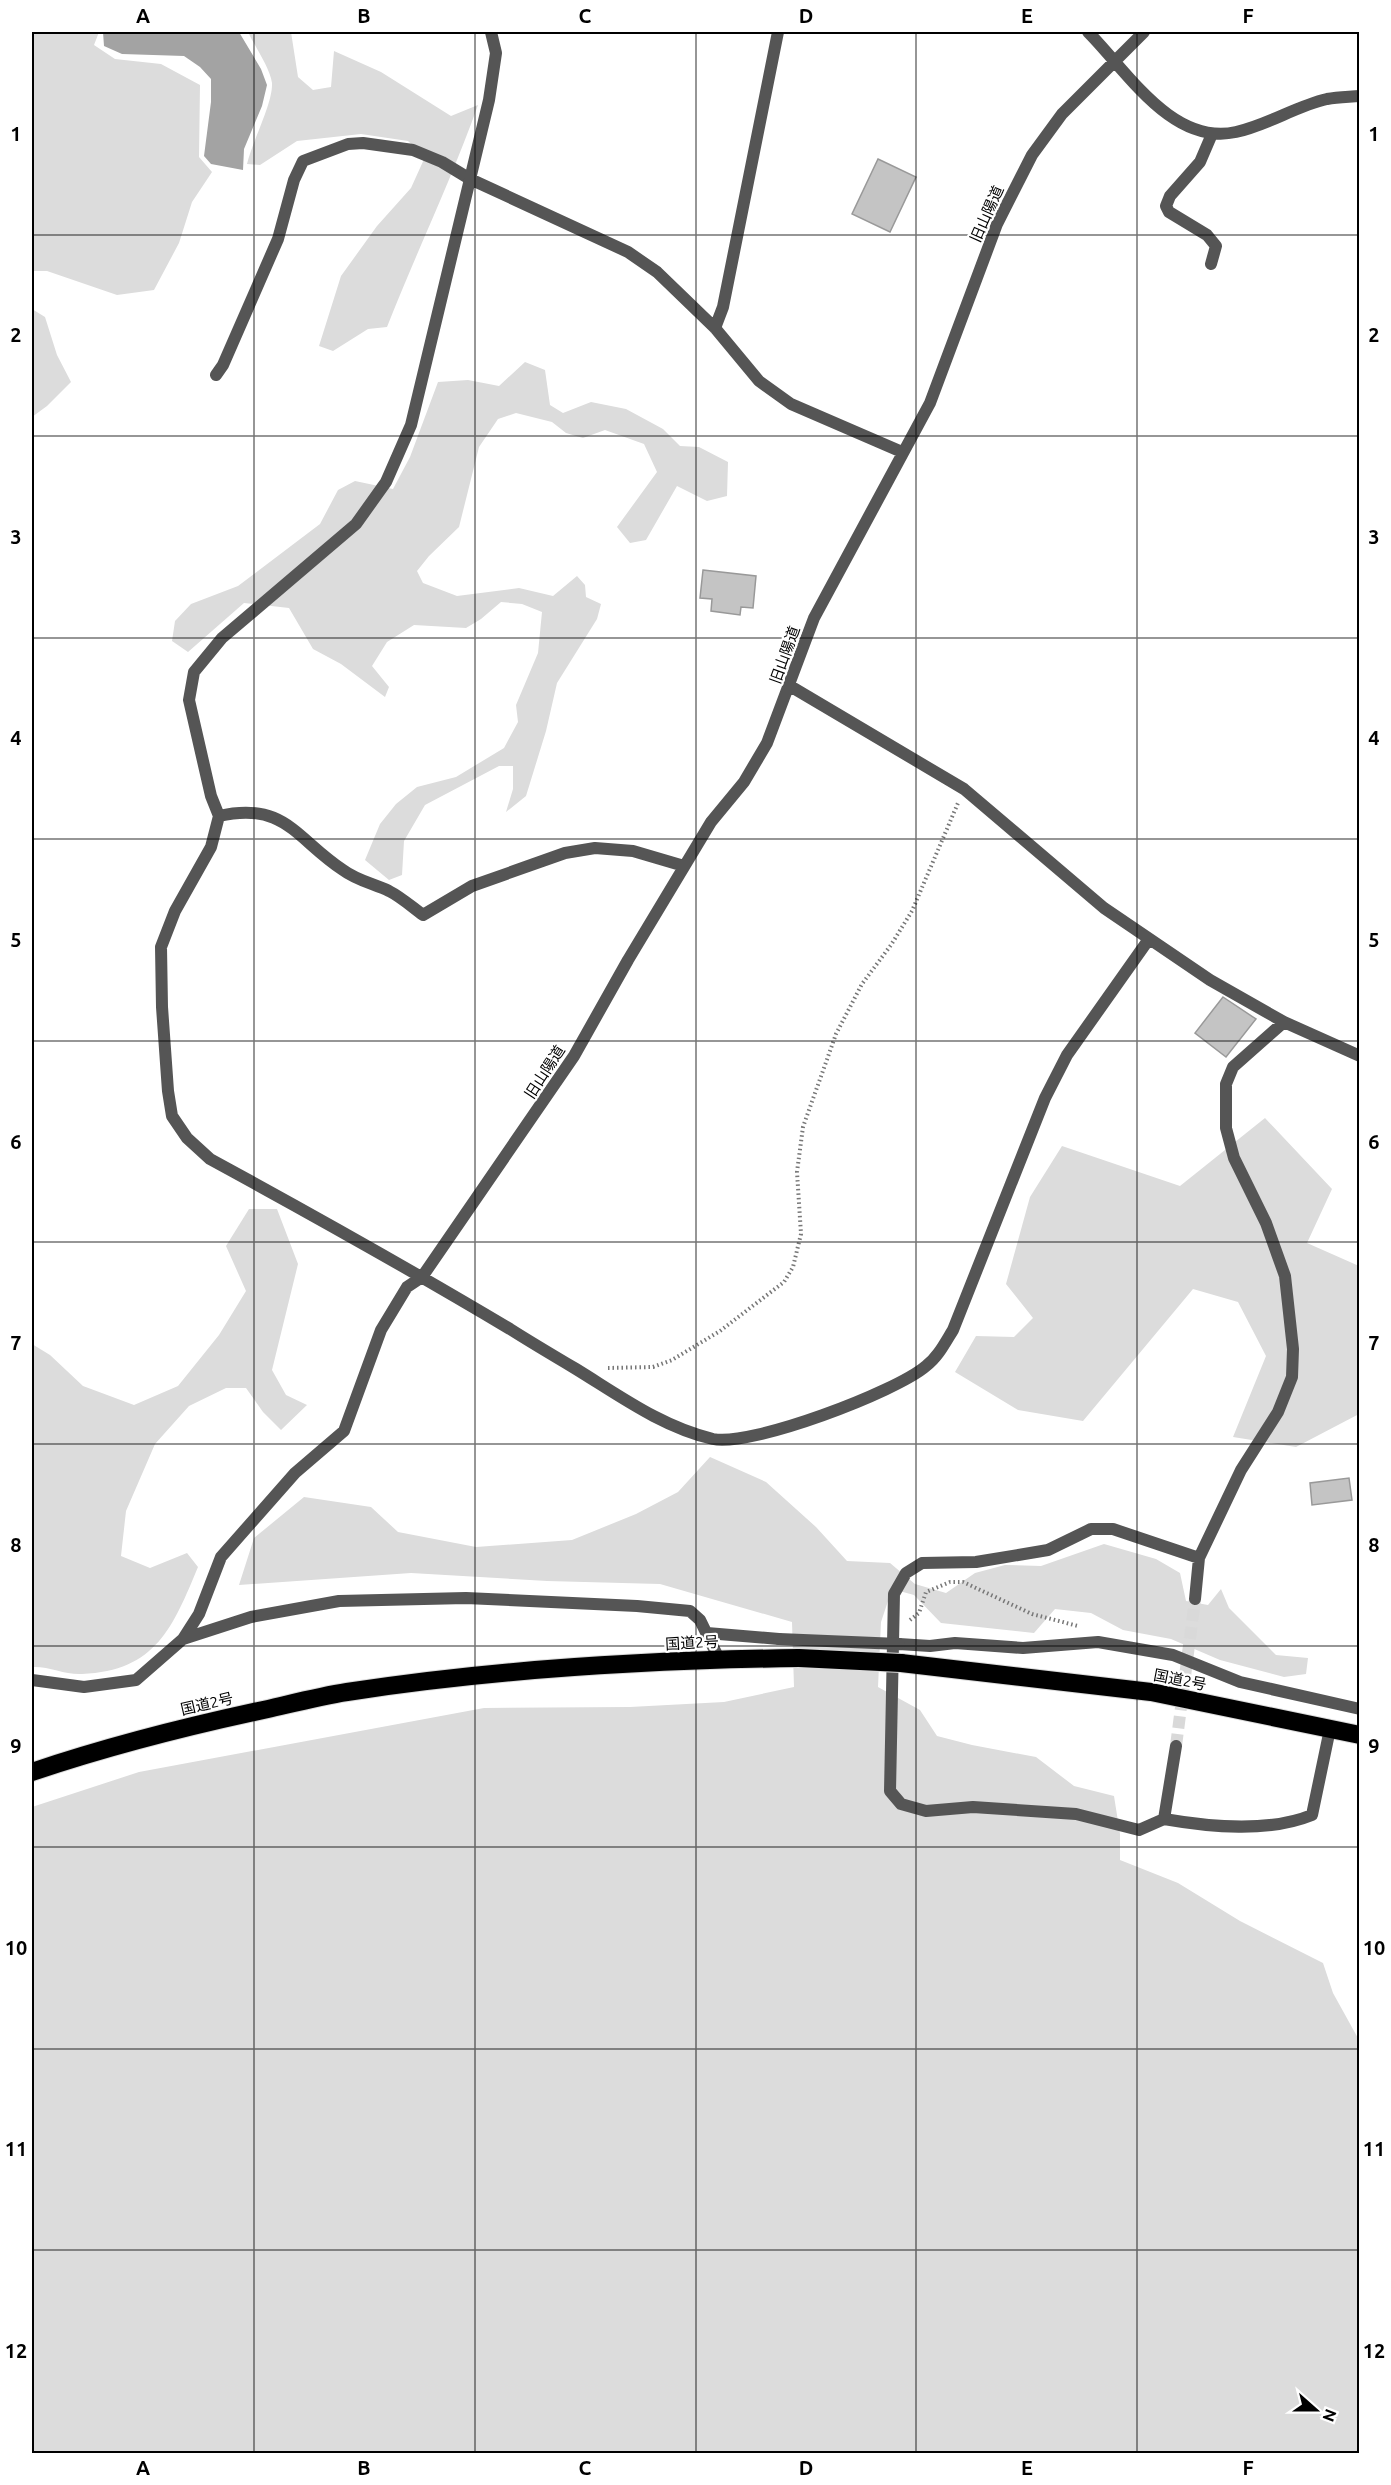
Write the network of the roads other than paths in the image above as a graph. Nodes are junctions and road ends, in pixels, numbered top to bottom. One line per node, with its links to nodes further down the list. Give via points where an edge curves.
1 (491, 32): 8 (street, via 496,53)
2 (778, 32): 10 (street, via 723,307)
3 (1088, 32): 5 (street)
4 (1144, 32): 5 (street, 旧山陽道)
5 (1115, 59): 7 (street, via 1152,101 1184,125); 12 (street, 旧山陽道, via 1062,114 1032,155 997,224 930,403)
6 (1359, 96): 7 (street, via 1327,99 1237,132)
7 (1212, 135): 9 (street, via 1200,162 1166,206 1169,213 1207,235 1216,246)
8 (470, 179): 10 (street, via 628,252 657,272); 11 (street, via 412,150 363,143 348,144 303,161 278,239); 14 (street, via 411,425 386,482 356,524 222,638 194,672 189,700)
9 (1211, 264)
10 (715, 328): 12 (street, via 759,381 791,404)
11 (216, 375)
12 (902, 452): 13 (street, 旧山陽道, via 814,618)
13 (789, 686): 15 (street, 旧山陽道, via 767,743); 16 (street, via 964,789 1104,908)
14 (219, 816): 15 (street, via 260,813 282,821 342,870 391,892 423,915 472,886 565,853 595,848 633,852); 19 (street, via 211,847 175,911 161,947 172,1116 187,1138 210,1159)
15 (684, 866): 19 (street, 旧山陽道, via 574,1056)
16 (1149, 939): 17 (street); 19 (street, via 1067,1055 1045,1098 953,1330 926,1367 893,1387 798,1425 716,1439 682,1429 633,1406)
17 (1284, 1022): 18 (street); 20 (street, via 1233,1067 1226,1084 1226,1128 1234,1158 1266,1223 1285,1276 1292,1377 1278,1412 1241,1470)
18 (1359, 1056)
19 (422, 1277): 23 (street, 旧山陽道, via 407,1287 381,1330 344,1431 295,1473 221,1557 199,1614)
20 (1199, 1557): 21 (street); 31 (street, via 1113,1529 1091,1529 1048,1550 976,1562 922,1563 906,1573 894,1594 890,1791 901,1804 926,1811 973,1808 1076,1814 1138,1830)
21 (1195, 1599)
22 (707, 1634): 23 (street, via 690,1611 466,1598 339,1601 251,1617); 24 (street); 26 (street, bridge, via 1023,1648 1098,1642 1173,1655 1240,1682)
23 (183, 1639): 25 (street, via 136,1680 84,1687)
24 (718, 1659): 27 (highway, 国道2号, bridge, via 901,1662 1151,1692); 30 (highway, 国道2号, via 465,1678 346,1692 213,1720)
25 (32, 1680)
26 (1359, 1709)
27 (1330, 1729): 28 (highway, 国道2号); 31 (street, via 1312,1815 1291,1823 1209,1827)
28 (1359, 1735)
29 (1176, 1746): 31 (street)
30 (32, 1772)
31 (1164, 1820)

